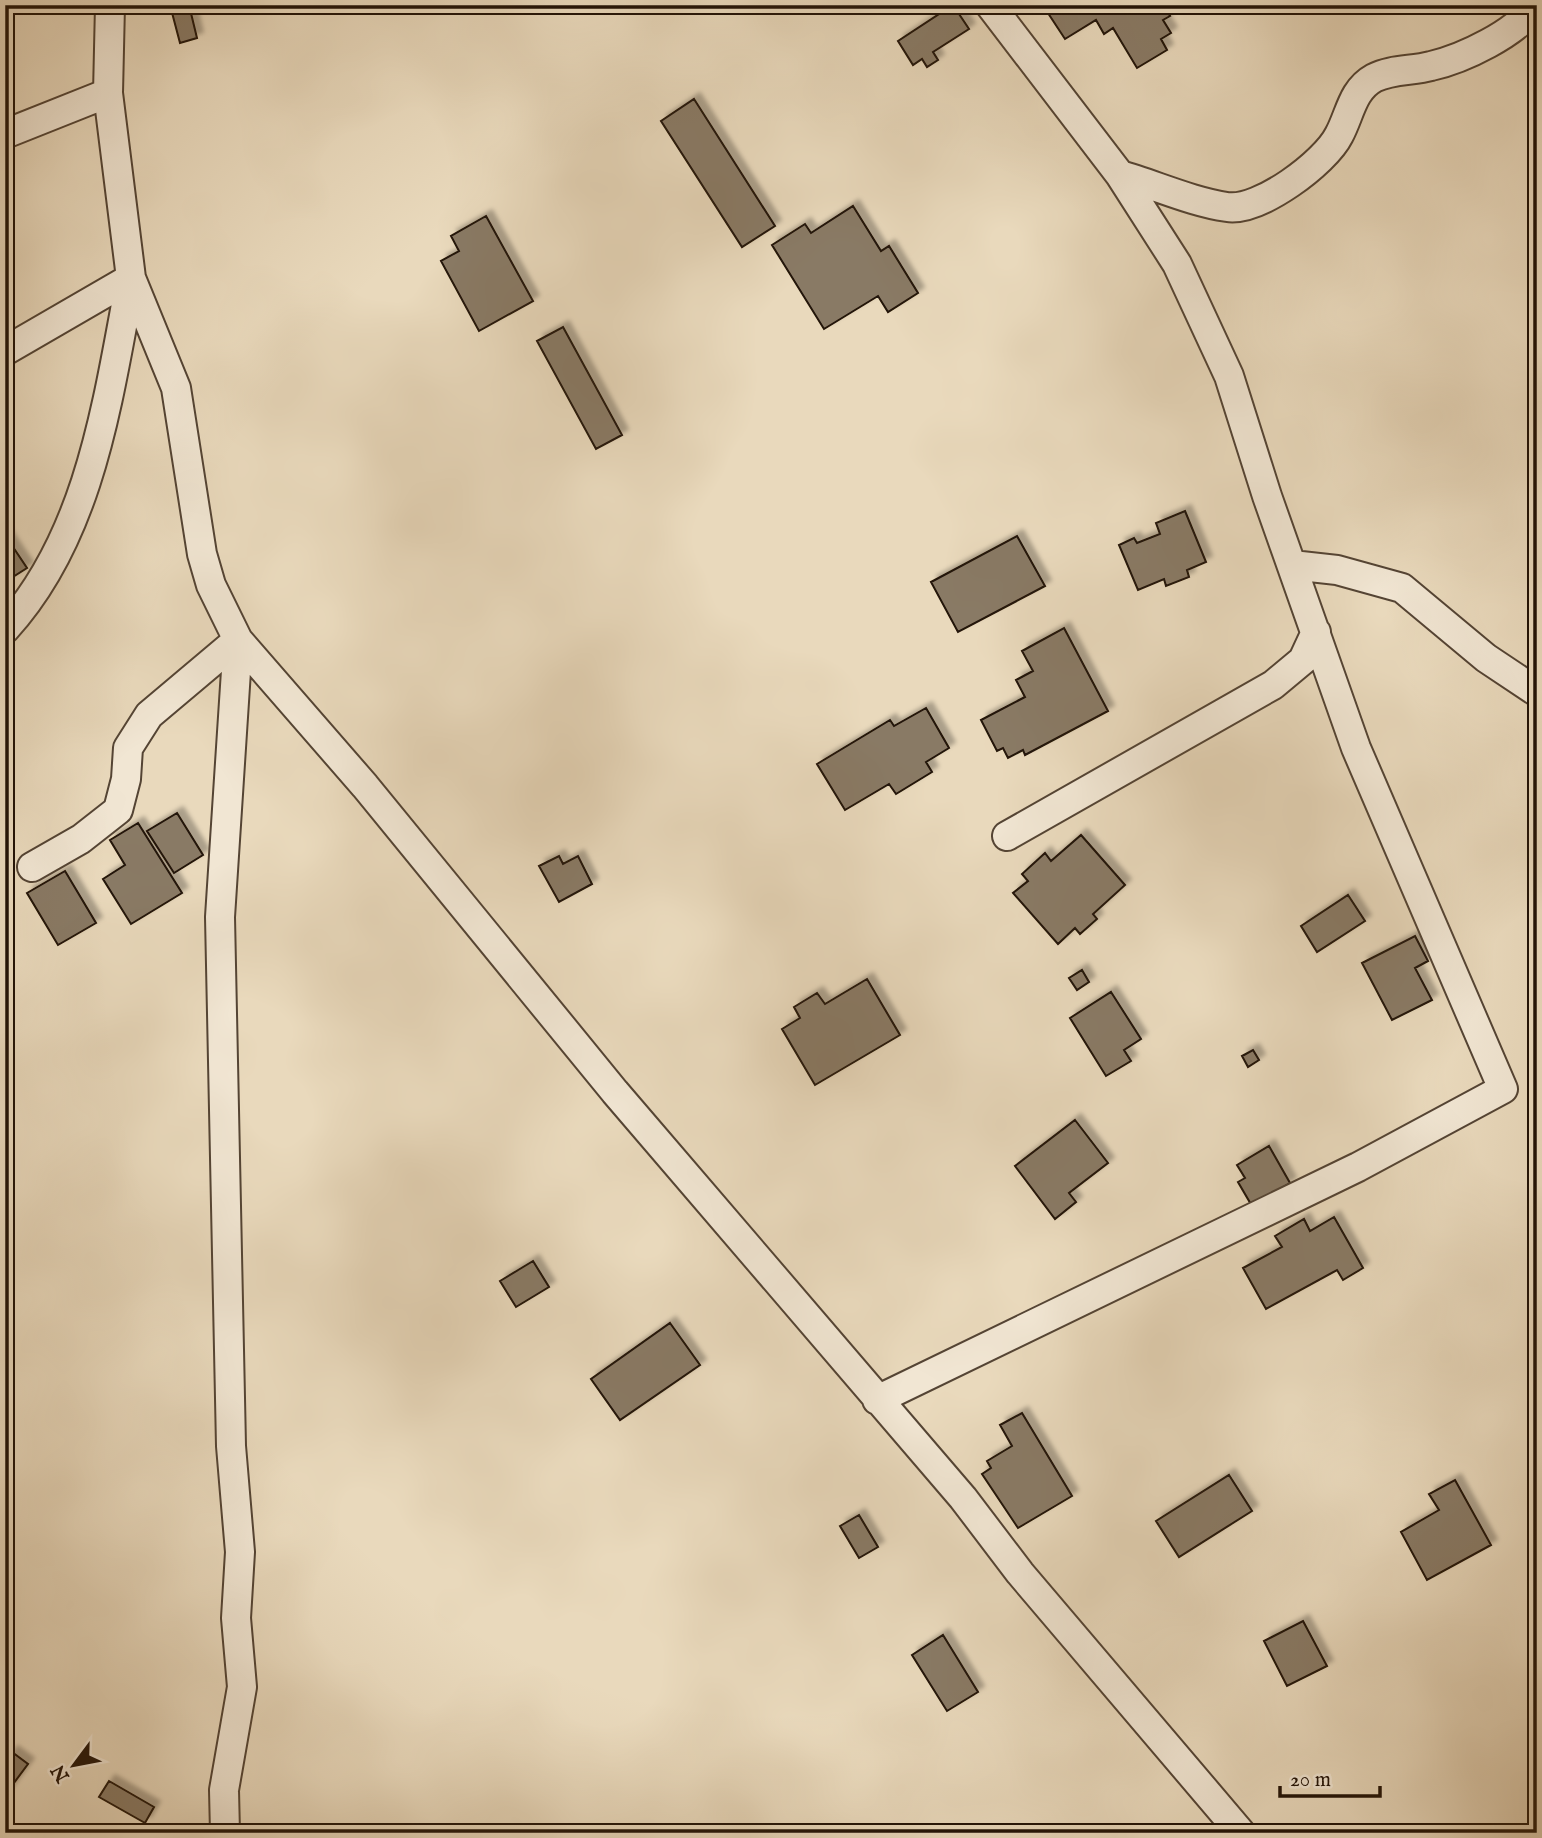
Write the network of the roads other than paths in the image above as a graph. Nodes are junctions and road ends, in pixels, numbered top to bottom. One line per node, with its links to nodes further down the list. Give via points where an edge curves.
1 (110, 5): 4 (street)
2 (990, 5): 6 (street)
3 (1535, 5): 6 (street, via 1519,23 1475,50 1432,66 1376,77 1359,90 1338,137 1315,166 1271,195 1230,208)
4 (108, 93): 5 (street); 7 (street)
5 (5, 134)
6 (1120, 175): 9 (street, via 1178,264 1229,376)
7 (131, 278): 8 (street); 10 (street, via 108,397 80,499 51,565); 12 (street, via 176,388 202,554 211,585)
8 (5, 351)
9 (1292, 565): 11 (street); 13 (street, via 1338,570 1402,589 1486,658)
10 (5, 629)
11 (1316, 632): 14 (street, via 1303,660 1273,684); 16 (street, via 1356,748 1503,1089 1358,1167)
12 (238, 640): 15 (street, via 149,715 128,748 118,810 81,839); 16 (street); 17 (street, via 220,917 231,1447 240,1552 236,1618 242,1687 225,1790)
13 (1537, 692)
14 (1007, 836)
15 (32, 867)
16 (877, 1400): 18 (street)
17 (225, 1833)
18 (1241, 1833)

